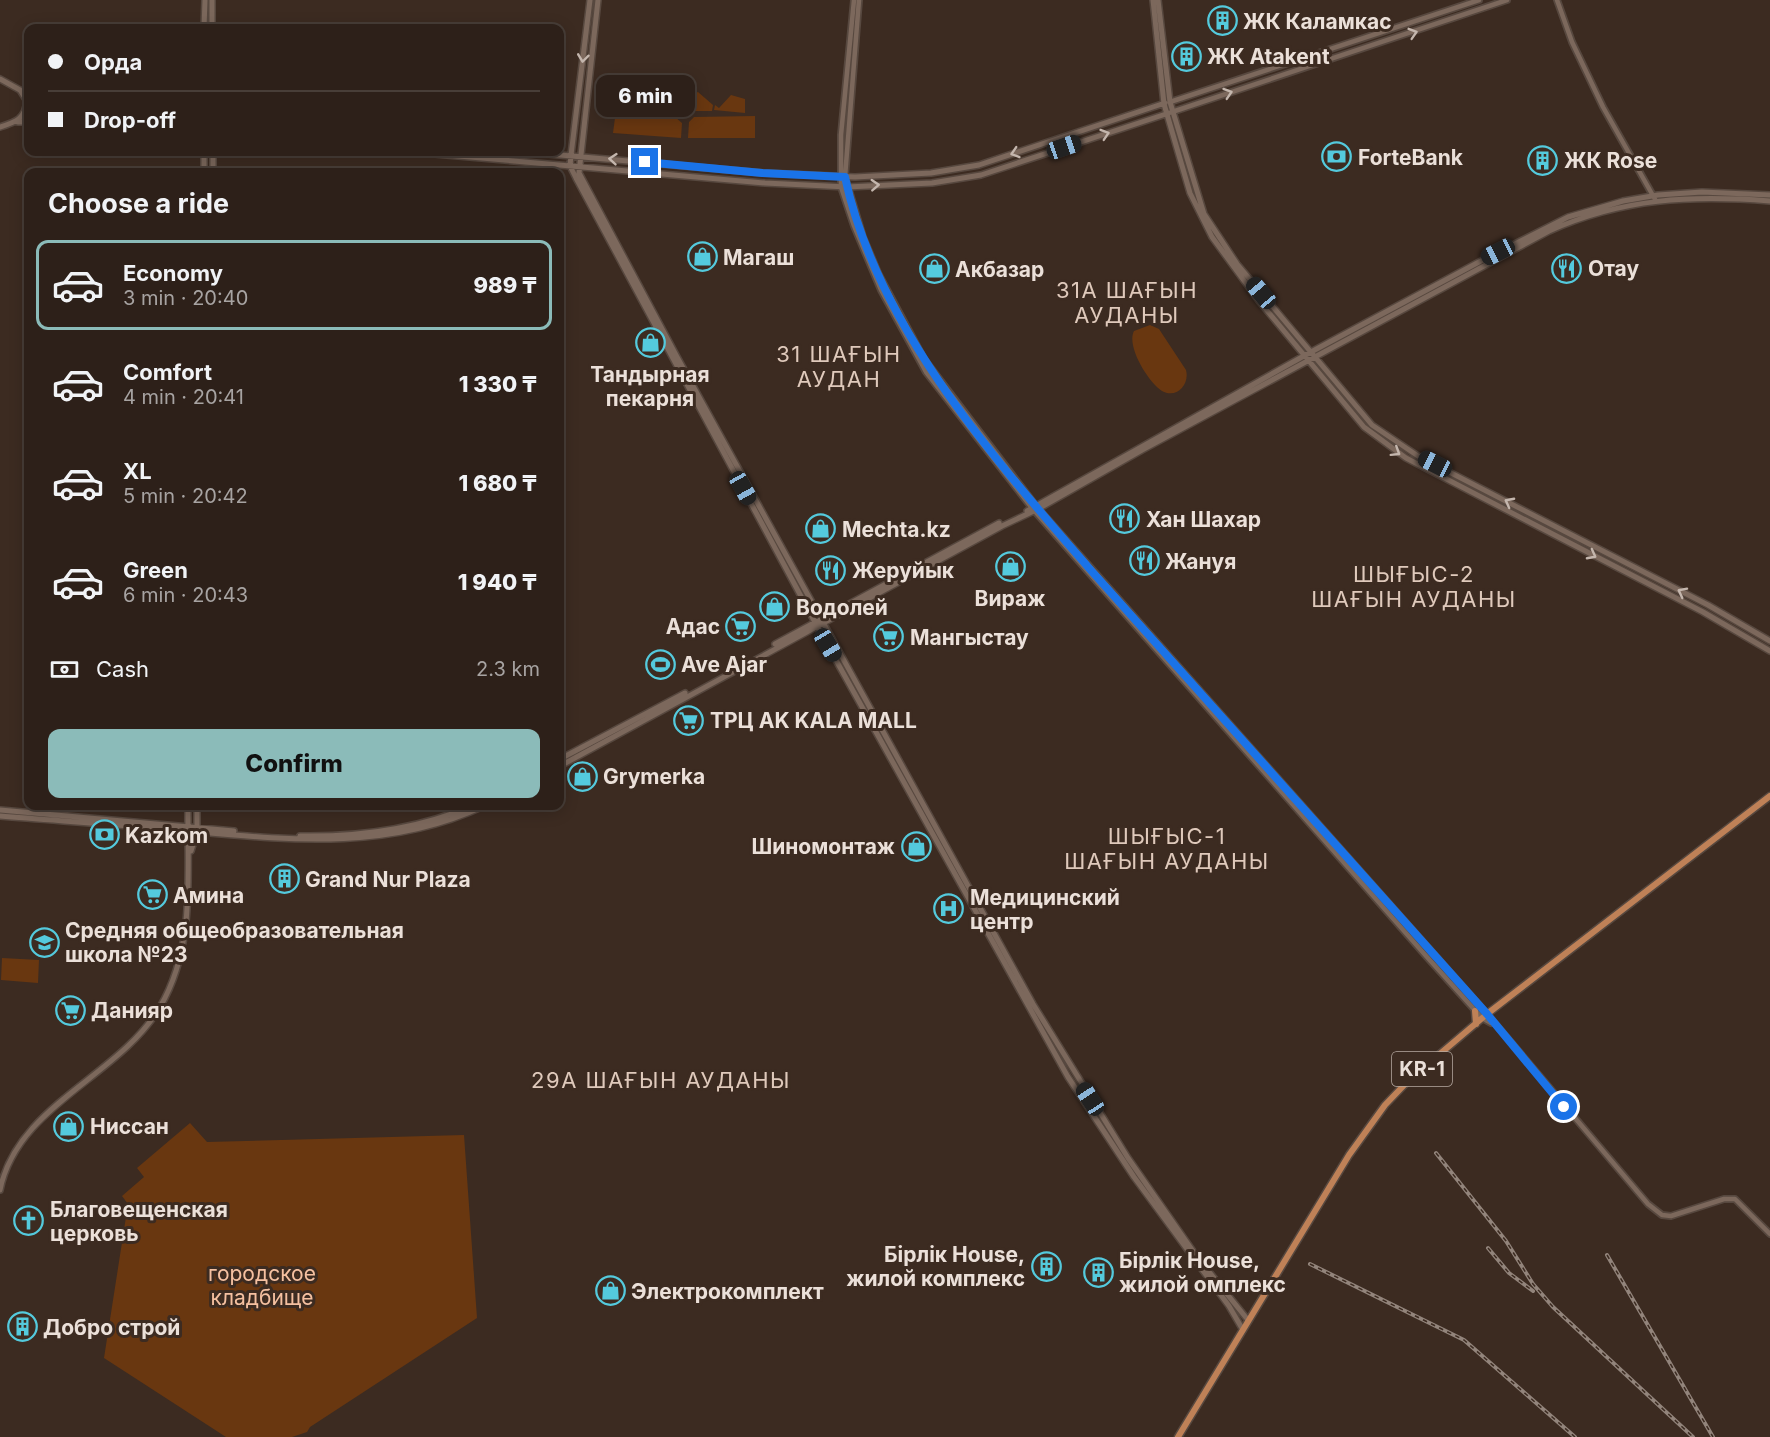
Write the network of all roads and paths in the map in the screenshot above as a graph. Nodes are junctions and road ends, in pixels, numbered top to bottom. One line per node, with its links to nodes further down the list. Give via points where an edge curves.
1 (205, 0): 12 (main road)
2 (212, 0): 13 (main road)
3 (590, 0): 25 (main road, one-way to 25)
4 (598, 0): 28 (main road)
5 (854, 0): 33 (street)
6 (859, 0): 33 (street)
7 (1153, 0): 18 (main road)
8 (1158, 0): 18 (main road)
9 (1479, 0): 18 (street)
10 (1507, 0): 19 (street, one-way to 10)
11 (1557, 0): 37 (street, via 1603,107)
12 (204, 24)
13 (212, 24)
14 (0, 79): 15 (main road)
15 (20, 90): 16 (main road); 17 (main road)
16 (24, 92)
17 (24, 96)
18 (1167, 103): 19 (main road); 32 (main road, one-way to 32, via 979,165)
19 (1170, 113): 34 (main road, one-way to 19, via 981,175); 39 (main road, via 1190,192 1212,237 1259,301)
20 (24, 114): 21 (main road)
21 (16, 122): 22 (main road); 23 (main road)
22 (24, 122)
23 (0, 127)
24 (564, 154): 25 (main road)
25 (571, 155): 28 (main road); 30 (main road)
26 (460, 156): 29 (main road)
27 (534, 156): 29 (main road)
28 (580, 156): 31 (main road); 33 (main road, one-way to 28)
29 (533, 162): 30 (main road)
30 (570, 165): 31 (main road); 40 (main road)
31 (579, 166): 35 (main road); 40 (main road, via 586,187)
32 (931, 172): 33 (main road); 34 (main road)
33 (842, 177): 35 (street)
34 (932, 183): 35 (main road, one-way to 34)
35 (844, 187): 41 (street, via 854,226 881,290 927,372)
36 (1770, 195): 37 (main road, via 1702,192)
37 (1654, 198): 38 (main road); 39 (main road, via 1550,231)
38 (1770, 201)
39 (1310, 356): 41 (main road); 42 (main road, one-way to 39, via 1390,439 1372,425); 43 (main road, one-way to 43, via 1364,427 1387,446)
40 (712, 427): 44 (main road)
41 (1035, 509): 44 (main road); 61 (street)
42 (1708, 605): 43 (main road); 45 (main road)
43 (1702, 612): 46 (main road)
44 (819, 622): 47 (main road); 48 (main road); 60 (main road)
45 (1770, 641)
46 (1770, 651)
47 (564, 757)
48 (564, 764)
49 (1770, 796): 62 (main road, KR-1)
50 (0, 810): 57 (main road)
51 (188, 810): 57 (main road)
52 (197, 810): 58 (main road)
53 (462, 810): 56 (main road)
54 (471, 810): 56 (main road)
55 (0, 816): 57 (main road)
56 (439, 820): 58 (main road, via 360,835 286,837)
57 (187, 828): 58 (main road); 59 (main road)
58 (197, 830): 59 (main road)
59 (190, 853): 64 (main road, via 184,936 175,976 161,1006 132,1044 39,1123 10,1162)
60 (980, 915): 66 (main road, via 1128,1158 1197,1257); 67 (main road, via 1087,1106)
61 (1478, 1010): 62 (main road); 62 (street); 63 (main road)
62 (1487, 1014): 63 (main road, KR-1); 65 (street, via 1654,1210 1671,1216 1724,1198 1734,1199)
63 (1476, 1024): 66 (main road, KR-1, via 1407,1081 1372,1121)
64 (0, 1190)
65 (1770, 1234)
66 (1248, 1320): 67 (main road, KR-1)
67 (1243, 1329): 68 (main road, KR-1)
68 (1178, 1437)

